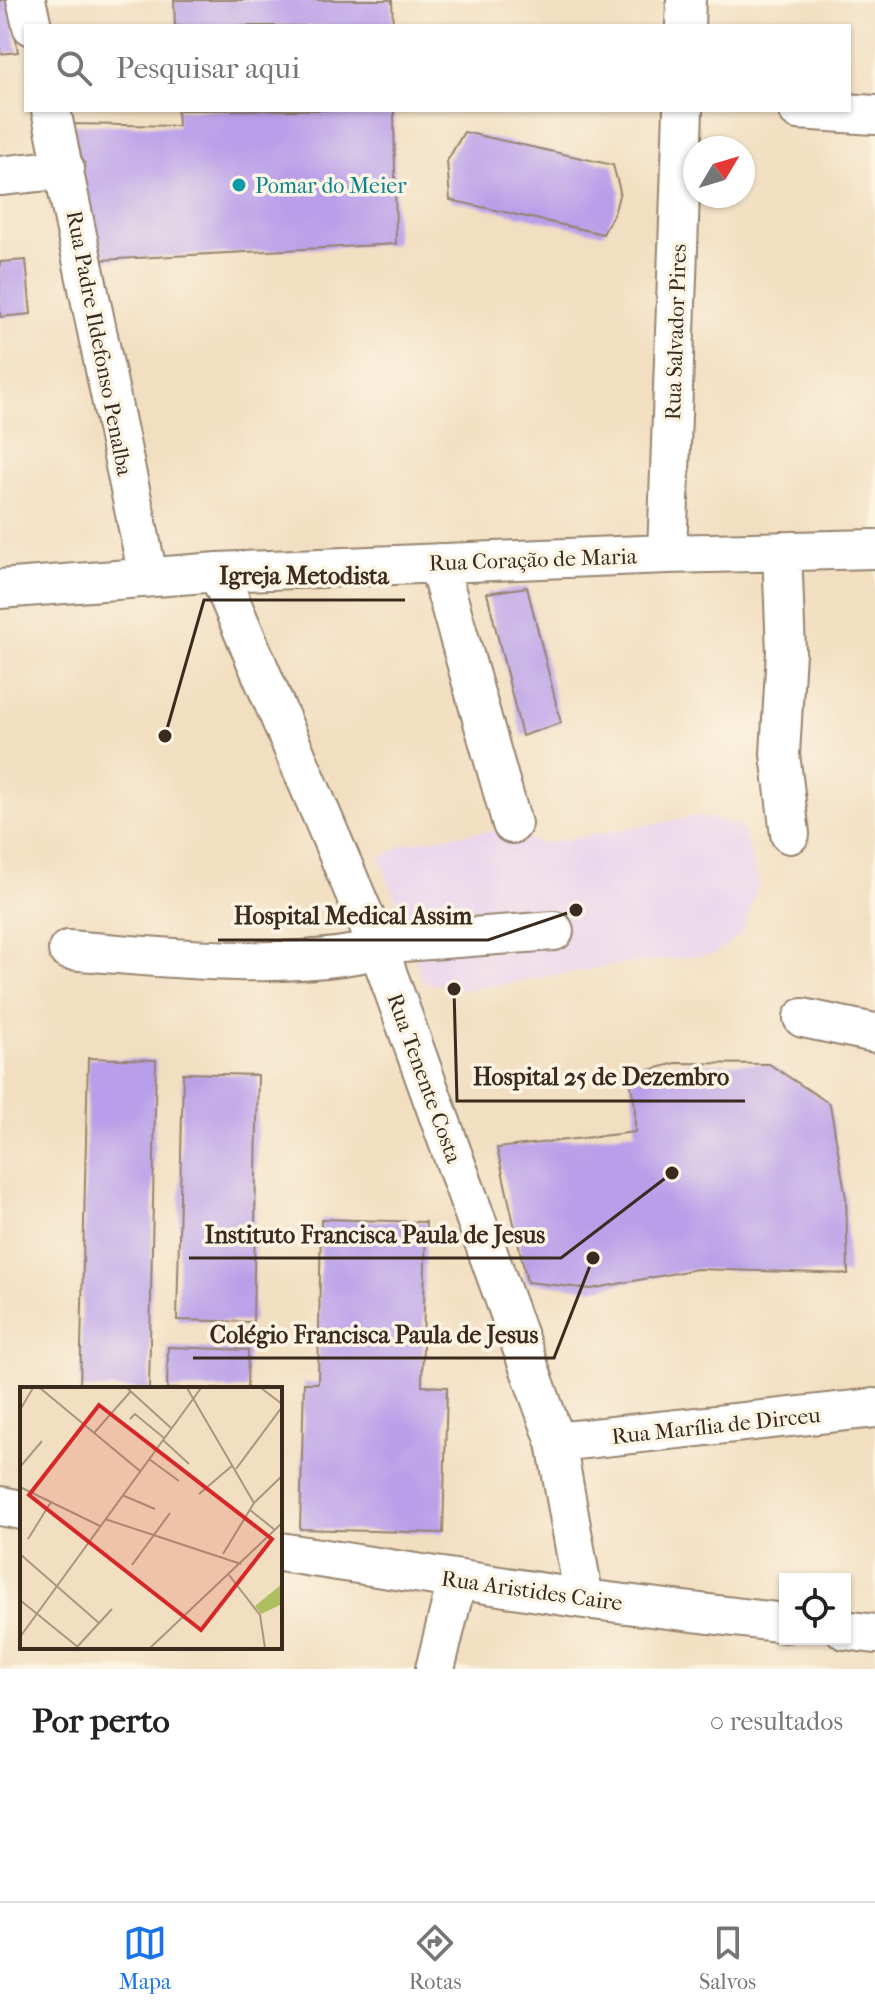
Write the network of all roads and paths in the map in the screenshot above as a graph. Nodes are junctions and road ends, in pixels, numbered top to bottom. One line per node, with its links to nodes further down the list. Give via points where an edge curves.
1 (26, 0): 3 (street)
2 (686, 0): 4 (street)
3 (32, 24)
4 (685, 24)
5 (51, 112): 9 (street, Rua Padre Ildefonso Penalba)
6 (683, 112): 13 (street, Rua Salvador Pires)
7 (829, 112): 8 (street)
8 (875, 115)
9 (65, 169): 10 (street); 16 (street, Rua Padre Ildefonso Penalba)
10 (0, 176)
11 (875, 549): 12 (street, Rua Coração de Maria)
12 (782, 551): 13 (street, Rua Coração de Maria); 19 (street, via 786,652 780,754)
13 (667, 554): 14 (street, Rua Coração de Maria)
14 (438, 563): 15 (street, Rua Coração de Maria); 18 (street)
15 (218, 572): 16 (street, Rua Coração de Maria); 22 (street, Rua Tenente Costa)
16 (148, 576): 17 (street, Rua Coração de Maria)
17 (0, 589)
18 (512, 824)
19 (790, 834)
20 (554, 931): 22 (street, via 402,942)
21 (68, 950): 22 (street, via 268,960)
22 (379, 950): 26 (street, Rua Tenente Costa)
23 (803, 1018): 24 (street)
24 (875, 1033)
25 (875, 1408): 26 (street, Rua Marília de Dirceu)
26 (556, 1442): 31 (street, Rua Tenente Costa)
27 (0, 1506): 28 (street)
28 (20, 1510)
29 (282, 1552): 30 (street, Rua Aristides Caire)
30 (457, 1580): 31 (street, Rua Aristides Caire); 35 (street)
31 (584, 1599): 32 (street, Rua Aristides Caire)
32 (779, 1622)
33 (851, 1631): 34 (street)
34 (875, 1634)
35 (435, 1669)

